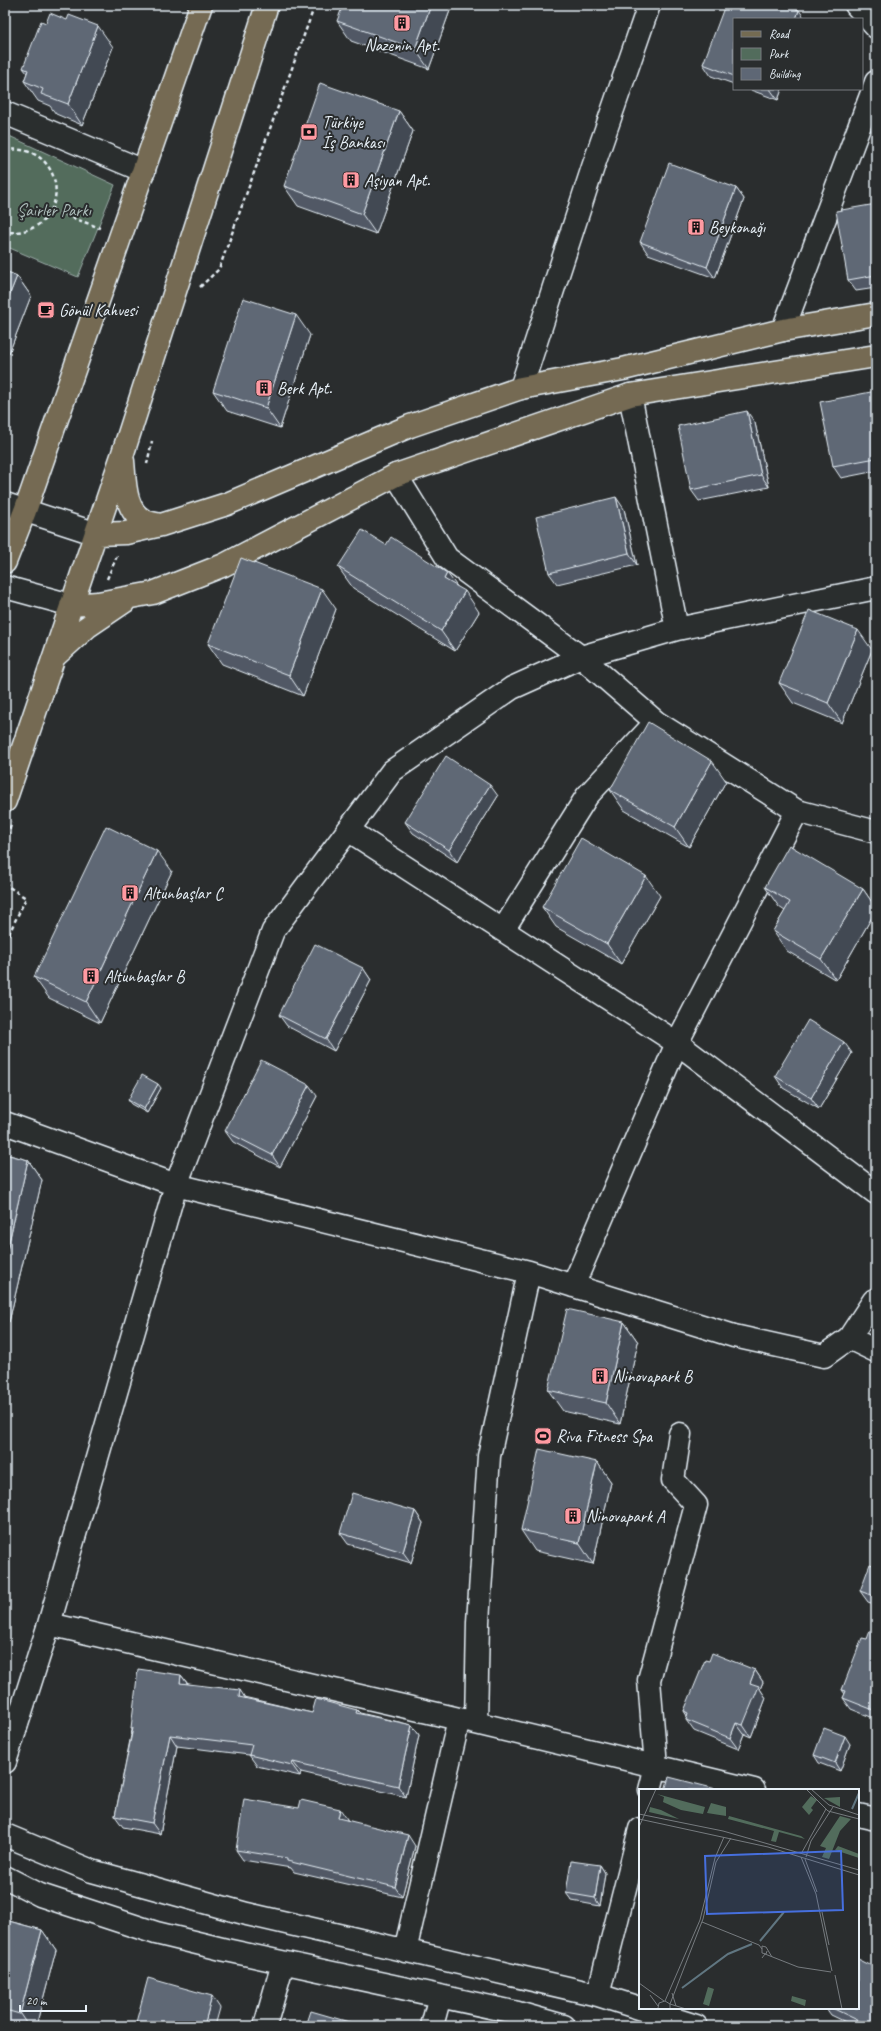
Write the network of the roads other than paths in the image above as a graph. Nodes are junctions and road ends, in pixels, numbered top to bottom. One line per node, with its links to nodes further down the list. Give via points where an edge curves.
1 (201, 5): 8 (main road)
2 (267, 5): 14 (main road)
3 (649, 5): 12 (street, via 592,167)
4 (856, 5): 5 (street)
5 (876, 27)
6 (876, 82): 10 (street)
7 (5, 112): 8 (street)
8 (144, 171): 16 (main road)
9 (876, 314): 10 (main road)
10 (783, 330): 12 (main road, via 623,368)
11 (876, 356): 13 (main road)
12 (521, 388): 17 (main road, via 410,426 227,504)
13 (630, 395): 15 (main road); 24 (street)
14 (122, 456): 17 (main road, via 129,502 134,512 144,521); 18 (main road)
15 (396, 475): 22 (main road, via 224,565 153,593); 25 (street, via 447,558)
16 (15, 507): 18 (street); 19 (main road)
17 (161, 526): 18 (main road, via 126,533)
18 (97, 534): 23 (main road)
19 (5, 562)
20 (5, 587): 23 (street)
21 (876, 588): 24 (street)
22 (130, 598): 23 (main road); 26 (main road, via 87,627)
23 (71, 605): 26 (main road)
24 (677, 630): 25 (street)
25 (580, 657): 27 (street); 30 (street, via 512,688 392,771)
26 (53, 658): 28 (main road)
27 (656, 722): 29 (street); 32 (street, via 587,796)
28 (9, 811)
29 (797, 811): 31 (street); 33 (street)
30 (348, 830): 32 (street); 35 (street, via 272,931)
31 (876, 832)
32 (503, 930): 33 (street)
33 (677, 1043): 36 (street); 38 (street)
34 (5, 1123): 35 (street)
35 (176, 1185): 37 (street); 43 (street)
36 (876, 1193)
37 (529, 1272): 38 (street); 44 (street, via 489,1456 478,1622)
38 (573, 1286): 40 (street, via 734,1336 824,1356)
39 (875, 1299): 40 (street)
40 (849, 1338): 41 (street)
41 (876, 1351)
42 (680, 1434): 46 (street, via 673,1480 696,1505 649,1680)
43 (49, 1624): 44 (street); 45 (street)
44 (467, 1721): 46 (street); 54 (street)
45 (5, 1762)
46 (656, 1766): 47 (street); 48 (street)
47 (650, 1789)
48 (750, 1789)
49 (859, 1815): 50 (street)
50 (876, 1820)
51 (639, 1833): 56 (street)
52 (5, 1835): 54 (street, via 92,1871 247,1914)
53 (5, 1877): 55 (street, via 40,1895 156,1933)
54 (405, 1951): 56 (street)
55 (283, 1963): 57 (street); 61 (street)
56 (598, 1995): 58 (street)
57 (440, 1996): 60 (street); 62 (street)
58 (639, 2008)
59 (642, 2009): 64 (street)
60 (516, 2019): 63 (street)
61 (265, 2026)
62 (432, 2026)
63 (564, 2026)
64 (696, 2026)

